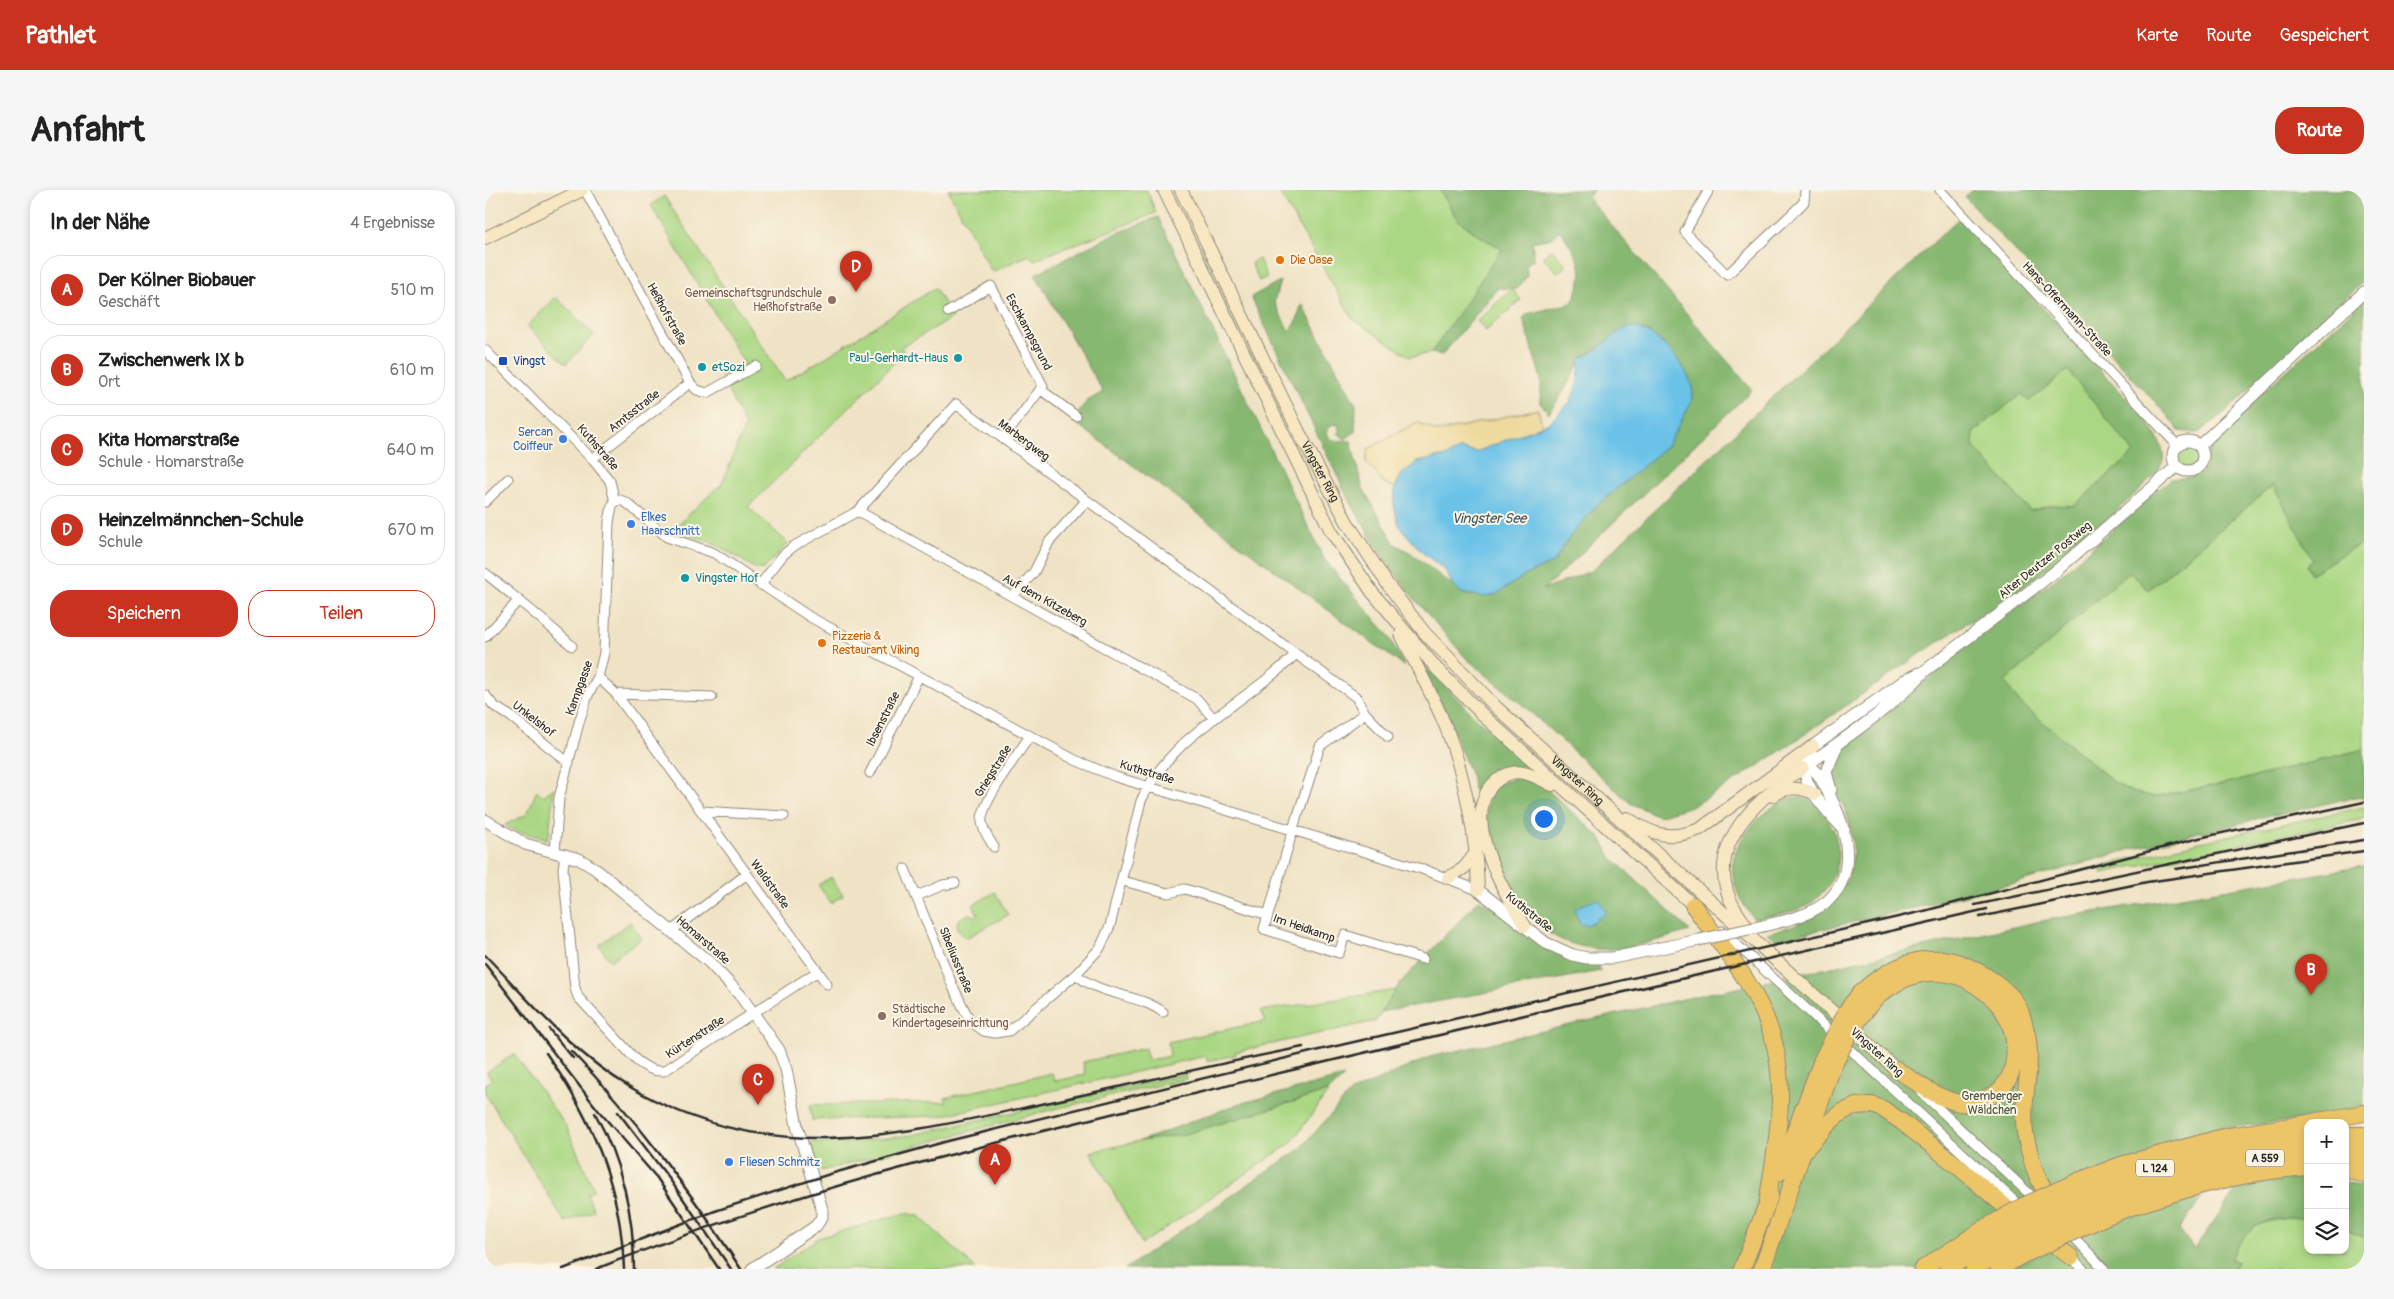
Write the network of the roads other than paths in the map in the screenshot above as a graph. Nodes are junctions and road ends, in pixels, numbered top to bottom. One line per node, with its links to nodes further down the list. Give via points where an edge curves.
1 (583, 190): 7 (main road, via 516,220); 12 (street, Heßhofstraße)
2 (1164, 190): 29 (main road, Vingster Ring, via 1331,531 1367,586)
3 (1181, 190): 52 (main road, Vingster Ring, via 1303,439 1366,554 1424,632 1465,677)
4 (1709, 190): 5 (street, via 1685,232 1727,276 1804,202)
5 (1805, 190)
6 (1940, 190): 16 (street, Hans-Offermann-Straße)
7 (485, 238)
8 (2364, 292): 17 (street)
9 (948, 312): 13 (street, Eschkampsgrund, via 991,286 1043,386)
10 (485, 350): 18 (street, Kuthstraße)
11 (756, 366): 12 (street, via 707,393 697,390)
12 (691, 383): 18 (street, Amtsstraße)
13 (1041, 390): 14 (street, Eschkampsgrund); 15 (street, Eschkampsgrund)
14 (1076, 416)
15 (1003, 440): 21 (street, Marbergweg); 24 (street, Marbergweg, via 956,404)
16 (2177, 446): 17 (street, via 2188,441); 19 (street, via 2172,456)
17 (2199, 446): 19 (street, via 2203,457 2198,468 2187,472)
18 (592, 459): 23 (street, Kuthstraße, via 610,481)
19 (2176, 467): 33 (street, Alter Deutzer Postweg, via 2056,571)
20 (508, 479): 22 (street)
21 (1086, 501): 27 (street, via 1049,542 1034,572); 32 (street, Marbergweg)
22 (485, 502)
23 (615, 502): 26 (street, Kuthstraße, via 627,503 667,536 714,553); 35 (street, Kampgasse, via 610,513 604,653)
24 (858, 511): 26 (street, Marbergweg, via 794,546); 27 (street, Auf dem Kitzeberg)
25 (485, 573): 28 (street)
26 (760, 585): 34 (street, Kuthstraße, via 810,617)
27 (1013, 596): 40 (street, Auf dem Kitzeberg, via 1197,699)
28 (518, 601): 30 (street); 31 (street, via 528,606)
29 (1389, 612): 50 (main road, Vingster Ring, via 1437,669); 62 (main road, via 1436,705 1456,754)
30 (485, 637)
31 (572, 646)
32 (1296, 654): 39 (street, Marbergweg, via 1356,696); 40 (street, via 1277,674)
33 (1926, 670): 43 (street, Alter Deutzer Postweg, via 1909,688); 44 (street, Alter Deutzer Postweg, via 1905,680)
34 (919, 676): 41 (street, Kuthstraße); 48 (street, Ibsenstraße)
35 (598, 677): 36 (street, Waldstraße); 45 (street, Kampgasse, via 588,695)
36 (617, 694): 38 (street); 53 (street, Waldstraße)
37 (485, 695): 45 (street, Unkelshof, via 494,706)
38 (712, 697)
39 (1365, 713): 42 (street, Marbergweg); 59 (street, Im Heidkamp, via 1320,746)
40 (1214, 719): 49 (street, via 1179,746)
41 (1030, 736): 49 (street, Kuthstraße, via 1075,760); 60 (street, Griegstraße, via 982,814 985,834)
42 (1388, 737)
43 (1838, 743): 47 (street, Alter Deutzer Postweg); 54 (street, via 1827,772)
44 (1813, 746): 46 (main road); 47 (street)
45 (569, 762): 61 (street, Kampgasse, via 558,806)
46 (1785, 765): 47 (main road); 52 (main road, via 1719,817 1685,835 1656,834)
47 (1806, 765): 51 (street); 54 (street, Kuthstraße, via 1825,787); 56 (main road, via 1765,797)
48 (870, 773)
49 (1147, 787): 59 (street, Kuthstraße); 67 (street, Sibeliusstraße)
50 (1570, 794): 63 (main road, via 1529,773 1511,773 1492,784 1483,808 1483,830); 71 (main road, Vingster Ring)
51 (1815, 794): 56 (main road, via 1802,789 1779,792); 58 (street)
52 (1593, 796): 75 (main road, Vingster Ring)
53 (702, 811): 55 (street); 65 (street, Waldstraße)
54 (1837, 811): 58 (street, Kuthstraße)
55 (784, 816)
56 (1746, 817): 75 (main road, via 1730,842 1723,875 1732,905)
57 (485, 820): 61 (street, Homarstraße, via 525,844)
58 (1844, 830): 73 (street, Kuthstraße, bridge, via 1848,858 1845,873 1834,894 1816,910 1801,916 1626,957 1593,958 1558,950)
59 (1293, 831): 66 (street, Kuthstraße); 72 (street, Im Heidkamp)
60 (994, 847)
61 (560, 853): 74 (street, Homarstraße, via 594,868); 84 (street, Kampgasse, via 575,988 583,1004)
62 (1475, 854): 66 (main road, via 1464,868); 69 (main road)
63 (1490, 861): 69 (main road, via 1485,882); 73 (main road)
64 (905, 869): 70 (street, Sibeliusstraße)
65 (747, 874): 74 (street); 77 (street, Waldstraße)
66 (1449, 878): 69 (street, Kuthstraße)
67 (1123, 881): 72 (street, Im Heidkamp, via 1168,893 1185,889); 78 (street, Sibeliusstraße, via 1100,948)
68 (955, 883): 70 (street)
69 (1478, 890): 73 (street, Kuthstraße)
70 (917, 896): 78 (street, Sibeliusstraße, via 964,1012 984,1031 1002,1033 1016,1027)
71 (1693, 905): 105 (highway, via 1743,977 1772,1036 1780,1085 1780,1113); 109 (street, Vingster Ring, via 2004,1190)
72 (1268, 915): 76 (street, Im Heidkamp, via 1264,929 1339,953 1345,936)
73 (1525, 926)
74 (671, 931): 82 (street, Homarstraße, via 709,962)
75 (1757, 944): 85 (main road, Vingster Ring)
76 (1423, 959)
77 (818, 971): 79 (street, Waldstraße); 82 (street)
78 (1076, 974): 81 (street, via 1087,984 1151,1003)
79 (827, 984)
80 (1865, 998): 83 (highway, bridge, via 1849,1034); 85 (highway, via 1911,976 1929,972 1948,973 1984,991 2005,1012 2014,1039 2015,1060 2009,1078 1999,1091 1984,1100 1961,1103 1945,1098); 106 (highway, via 1872,982 1901,966 1943,959 1983,974 2018,1005 2031,1054 2025,1130)
81 (1163, 1012)
82 (754, 1014): 84 (street, Kürtenstraße, via 664,1071); 110 (street, Homarstraße, via 779,1050 786,1069 797,1126 822,1209 820,1221 809,1232)
83 (1827, 1065): 96 (highway); 105 (highway)
84 (647, 1068)
85 (1896, 1069): 106 (street, Vingster Ring)
86 (2364, 1112): 87 (highway)
87 (2331, 1119)
88 (2364, 1123): 90 (highway)
89 (2304, 1124): 104 (highway, via 2207,1141 2121,1165)
90 (2349, 1124)
91 (2349, 1135): 92 (highway)
92 (2364, 1135)
93 (2304, 1139): 98 (highway, A 559)
94 (2349, 1150): 95 (highway)
95 (2364, 1150)
96 (1803, 1152): 107 (highway); 109 (highway, via 1843,1112 1856,1106 1872,1105 1883,1109 1960,1168 2013,1215)
97 (2304, 1152): 98 (highway, A 559)
98 (2224, 1158): 104 (highway, L 124, via 2129,1192)
99 (2364, 1161): 100 (highway)
100 (2349, 1163)
101 (2304, 1167): 104 (highway)
102 (2349, 1170): 103 (highway)
103 (2364, 1175)
104 (2093, 1198): 108 (highway, bridge); 108 (highway, bridge, via 2023,1206)
105 (1767, 1205): 111 (highway)
106 (2053, 1217): 119 (street, Vingster Ring)
107 (1779, 1222): 112 (highway); 113 (highway)
108 (2002, 1242): 114 (highway); 115 (highway); 116 (highway); 117 (highway)
109 (2071, 1257): 118 (street, Vingster Ring)
110 (752, 1269)
111 (1742, 1269)
112 (1762, 1269)
113 (1774, 1269)
114 (1922, 1269)
115 (1948, 1269)
116 (1974, 1269)
117 (1999, 1269)
118 (2083, 1269)
119 (2104, 1269)

